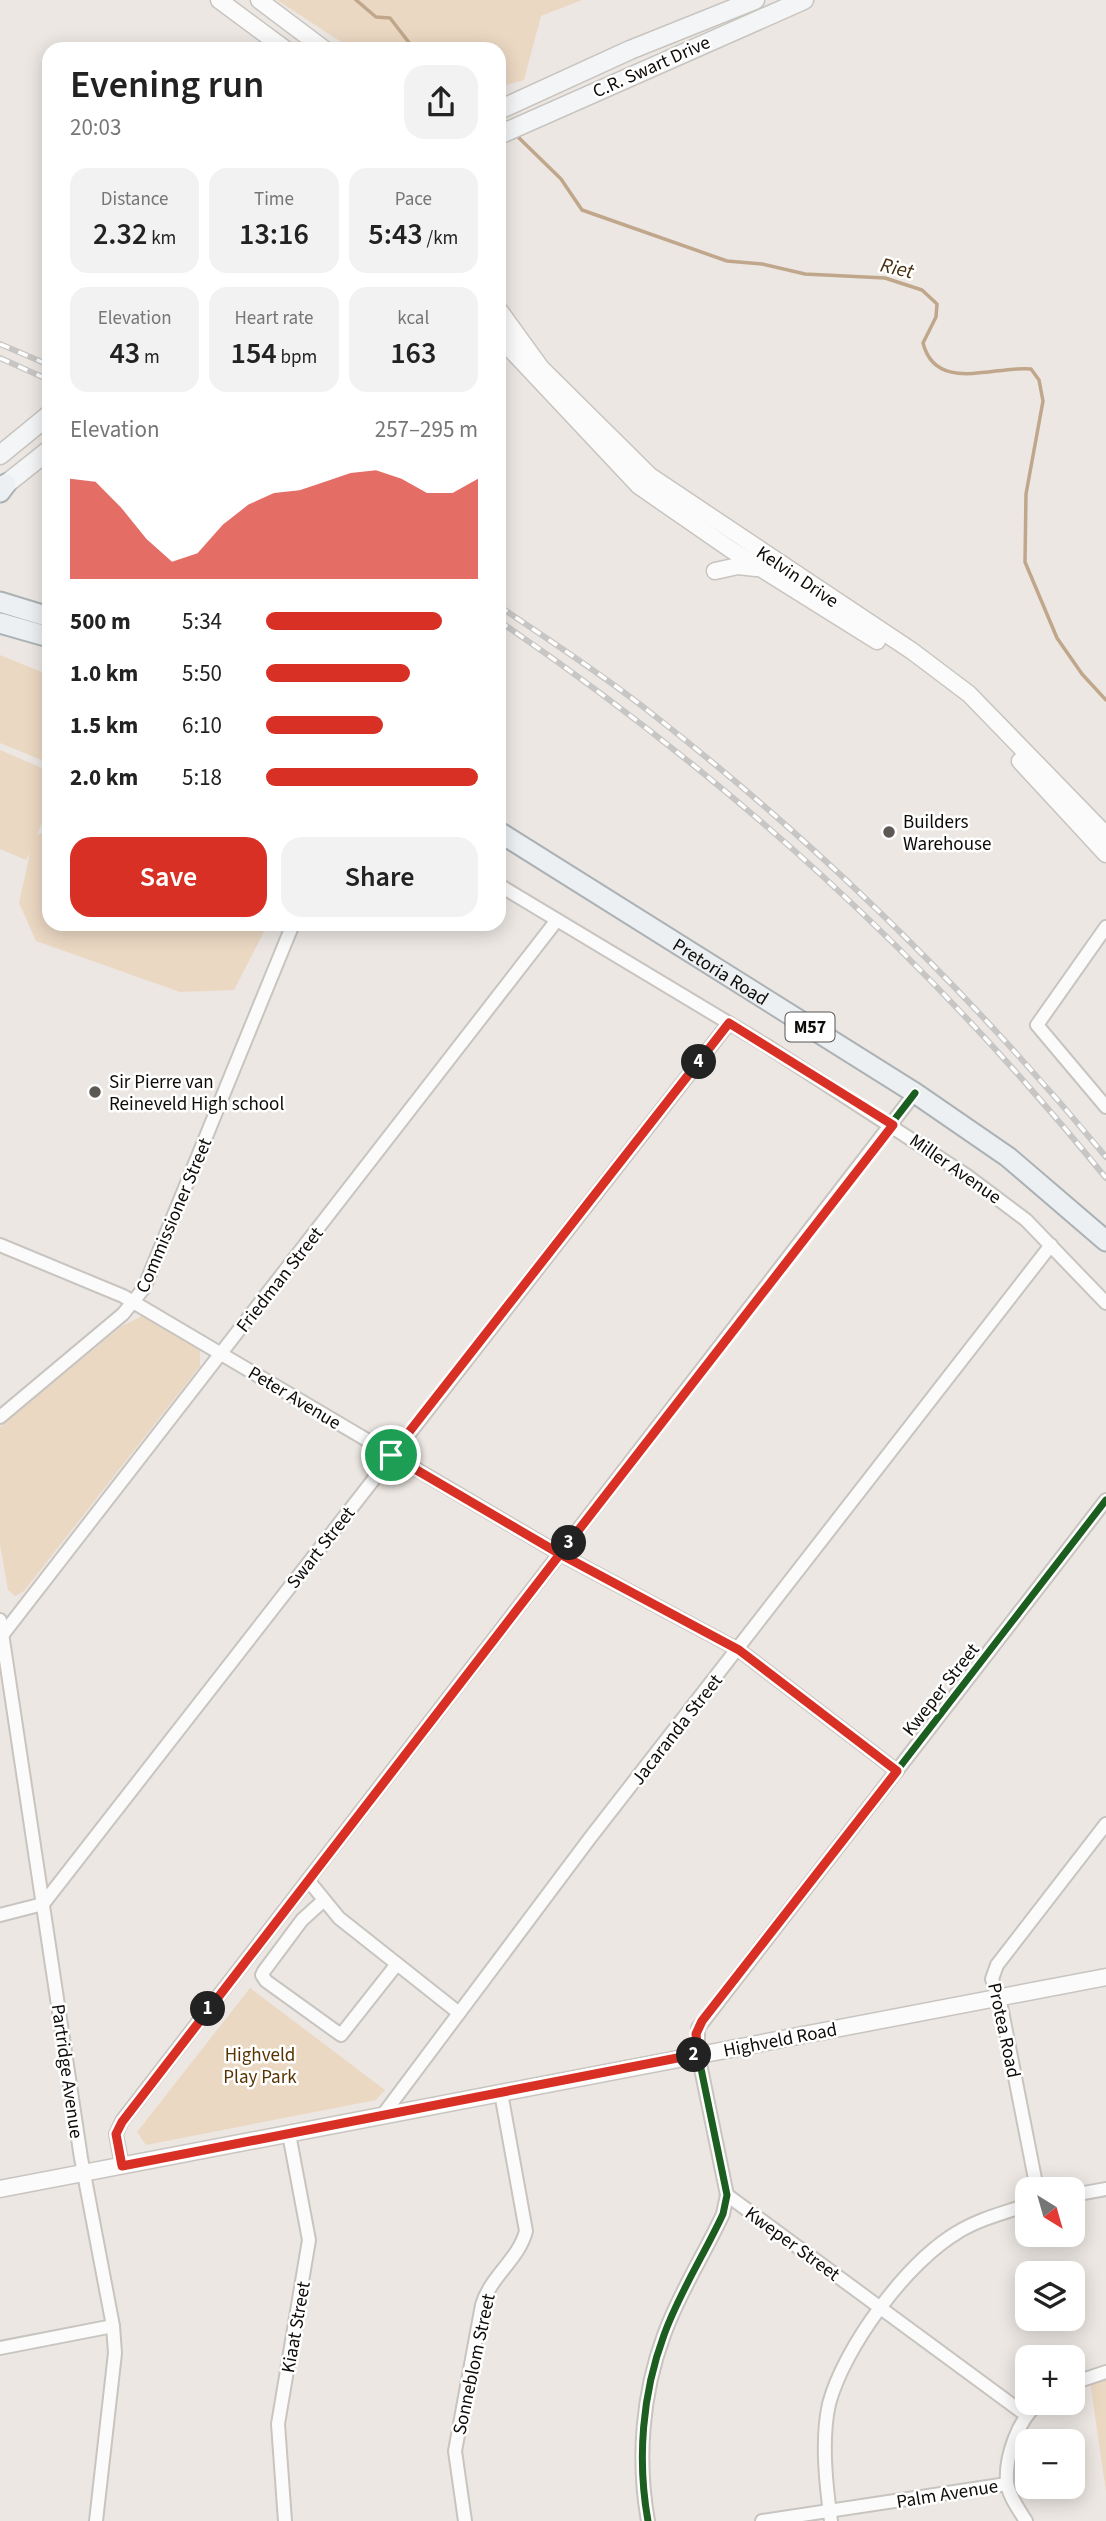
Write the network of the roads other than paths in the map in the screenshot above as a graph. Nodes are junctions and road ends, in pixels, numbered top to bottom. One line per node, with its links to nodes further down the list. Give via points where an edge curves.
1 (219, 0): 5 (street)
2 (259, 0): 6 (street)
3 (755, 0): 7 (main road, C.R. Swart Drive)
4 (804, 0): 8 (main road, C.R. Swart Drive)
5 (276, 42)
6 (315, 42)
7 (506, 107)
8 (506, 131)
9 (506, 320): 21 (street, Kelvin Drive, via 541,368 650,476 969,694)
10 (506, 344): 15 (street, Kelvin Drive, via 639,486)
11 (42, 421): 12 (main road)
12 (0, 455)
13 (42, 456): 14 (main road)
14 (2, 489)
15 (759, 568): 16 (street); 23 (street, Kelvin Drive, via 904,658 963,703)
16 (715, 571)
17 (4, 601): 18 (main road)
18 (42, 615)
19 (0, 623): 20 (main road)
20 (42, 635)
21 (1106, 835)
22 (506, 837): 29 (main road, Pretoria Road / M57)
23 (1106, 854)
24 (506, 889): 25 (street, Miller Avenue / M57)
25 (557, 920): 28 (street, Miller Avenue / M57); 37 (street, Friedman Street)
26 (1106, 927): 30 (street, via 1037,1025)
27 (290, 931): 35 (street, Commissioner Street)
28 (729, 1023): 31 (street, Miller Avenue / M57); 39 (street, Swart Street)
29 (915, 1093): 31 (street); 32 (main road, Pretoria Road / M57, via 1008,1157)
30 (1106, 1107)
31 (893, 1125): 34 (street, Miller Avenue / M57, via 1005,1203); 41 (street)
32 (1106, 1241)
33 (0, 1245): 35 (street, Peter Avenue)
34 (1051, 1245): 36 (street, Miller Avenue / M57); 44 (street, Jacaranda Street)
35 (135, 1303): 37 (street, Peter Avenue); 38 (street, Commissioner Street)
36 (1106, 1303)
37 (222, 1353): 39 (street, Peter Avenue); 43 (street, Friedman Street)
38 (0, 1417)
39 (391, 1455): 41 (street, Peter Avenue); 49 (street, Swart Street)
40 (1106, 1500): 45 (street, Kweper Street)
41 (560, 1554): 44 (street, Peter Avenue); 47 (street)
42 (0, 1620): 43 (street, Partridge Avenue)
43 (1, 1638): 49 (street, Partridge Avenue)
44 (739, 1650): 45 (street, Peter Avenue); 54 (street, Jacaranda Street)
45 (897, 1771): 55 (street, Kweper Street, via 702,2021 696,2034)
46 (1106, 1824): 53 (street, Protea Road, via 997,1965 992,1979)
47 (308, 1880): 48 (street); 59 (street, via 122,2122 116,2134)
48 (324, 1900): 51 (street, via 339,1919); 51 (street, via 285,1942 263,1973 264,1979 341,2035)
49 (43, 1904): 50 (street); 60 (street, Partridge Avenue)
50 (0, 1915)
51 (397, 1964): 54 (street)
52 (1106, 1977): 53 (street, Highveld Road)
53 (998, 1998): 55 (street, Highveld Road); 61 (street, Protea Road)
54 (458, 2013): 57 (street, Jacaranda Street)
55 (698, 2054): 56 (street, Highveld Road); 65 (street, Kweper Street)
56 (500, 2093): 57 (street, Highveld Road); 78 (street, Sonneblom Street, via 526,2231 482,2305 455,2451)
57 (382, 2116): 58 (street, Highveld Road)
58 (289, 2134): 59 (street, Highveld Road); 77 (street, Kiaat Street, via 309,2240 278,2424)
59 (122, 2166): 60 (street, Highveld Road)
60 (83, 2173): 62 (street, Highveld Road); 68 (street, Partridge Avenue)
61 (1035, 2177)
62 (0, 2189)
63 (1106, 2189): 64 (street)
64 (1085, 2193)
65 (727, 2195): 67 (street, Kweper Street); 79 (street, via 723,2214 661,2344 641,2450)
66 (1015, 2209): 67 (street, via 950,2237)
67 (879, 2307): 72 (street, Kweper Street); 75 (street, via 829,2405)
68 (113, 2326): 69 (street); 76 (street, Partridge Avenue, via 115,2353)
69 (0, 2348)
70 (1106, 2372): 71 (street)
71 (1085, 2379)
72 (1015, 2407)
73 (1026, 2415): 74 (street, via 1011,2456)
74 (1007, 2484): 75 (street, Palm Avenue); 81 (street)
75 (831, 2517): 80 (street, Palm Avenue)
76 (96, 2521)
77 (285, 2521)
78 (465, 2521)
79 (648, 2521)
80 (762, 2521)
81 (1026, 2521)

